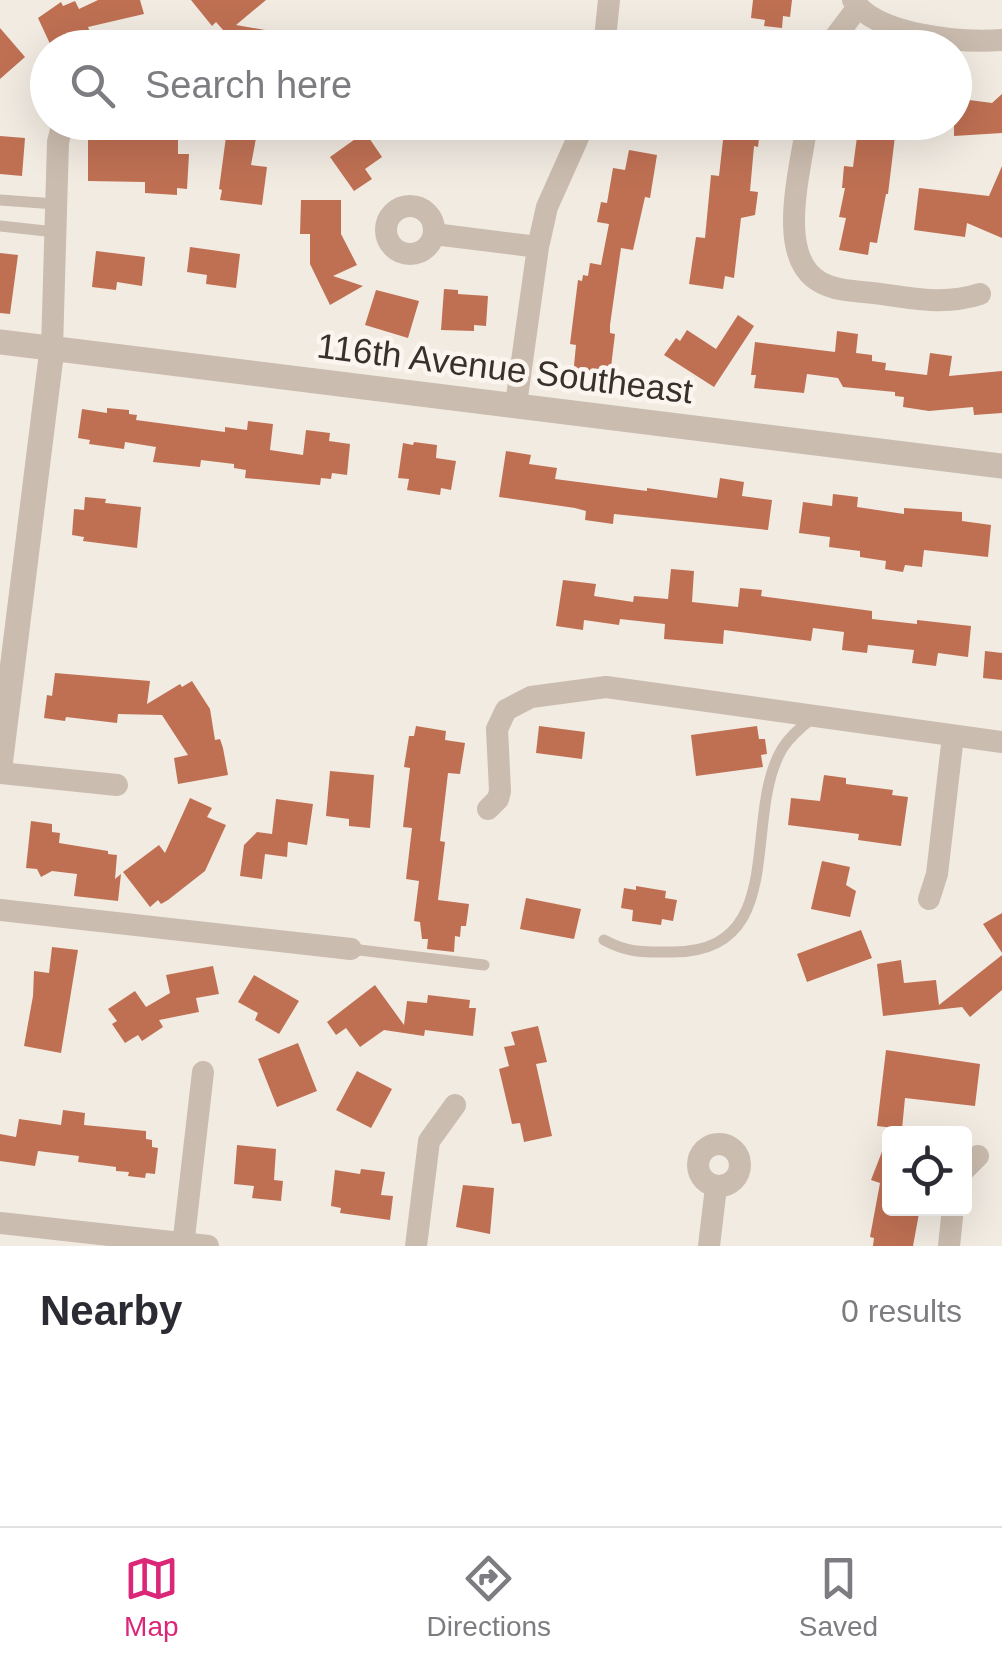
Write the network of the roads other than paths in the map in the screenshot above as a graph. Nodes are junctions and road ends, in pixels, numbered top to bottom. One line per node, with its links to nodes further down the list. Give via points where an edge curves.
1 (609, 0): 3 (street)
2 (856, 4): 4 (street); 5 (street)
3 (606, 30)
4 (839, 30)
5 (901, 30)
6 (972, 37): 7 (street)
7 (1002, 40)
8 (58, 140): 12 (street)
9 (576, 140): 16 (street, via 547,206)
10 (805, 140): 17 (street, via 794,225 807,272 832,288 941,302)
11 (0, 200): 12 (lane)
12 (56, 204): 14 (street)
13 (0, 226): 14 (lane)
14 (56, 232): 19 (street)
15 (434, 234): 16 (street)
16 (538, 247): 20 (street)
17 (980, 294)
18 (0, 342): 19 (street, 116th Avenue Southeast)
19 (52, 349): 20 (street, 116th Avenue Southeast); 25 (street)
20 (516, 404): 21 (street, 116th Avenue Southeast)
21 (1002, 466)
22 (814, 716): 23 (street); 27 (street, via 606,687 531,697 500,718 500,791); 30 (lane, via 780,752 741,926 720,944 693,953 625,952)
23 (953, 736): 24 (street); 28 (street)
24 (1002, 742)
25 (0, 769): 26 (street)
26 (117, 785)
27 (488, 809)
28 (930, 899)
29 (0, 910): 31 (street)
30 (604, 940)
31 (351, 949): 32 (lane)
32 (484, 965)
33 (202, 1072): 38 (street)
34 (454, 1105): 40 (street, via 430,1141)
35 (716, 1186): 41 (street)
36 (953, 1216): 42 (street)
37 (0, 1223): 38 (street)
38 (183, 1244): 39 (street)
39 (208, 1246)
40 (416, 1246)
41 (709, 1246)
42 (949, 1246)

